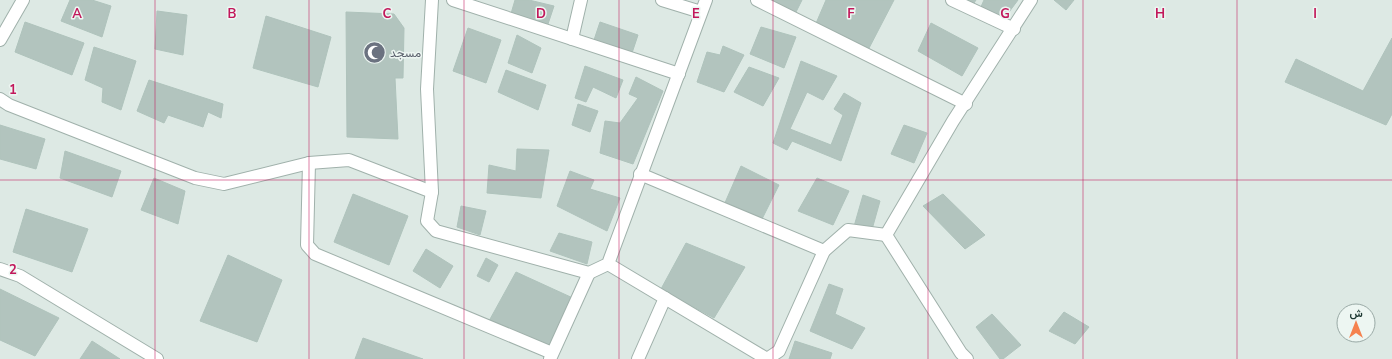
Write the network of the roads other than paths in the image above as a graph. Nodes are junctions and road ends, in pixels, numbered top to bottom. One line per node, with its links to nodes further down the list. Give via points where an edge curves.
1 (23, 0): 13 (street)
2 (432, 0): 19 (street, via 427,89)
3 (453, 0): 12 (street)
4 (581, 0): 12 (street)
5 (662, 0): 10 (street)
6 (706, 0): 10 (street)
7 (757, 0): 16 (street)
8 (952, 0): 11 (street)
9 (1031, 0): 11 (street)
10 (701, 12): 14 (street)
11 (1014, 29): 16 (street)
12 (572, 39): 14 (street)
13 (0, 40)
14 (679, 74): 18 (street)
15 (0, 99): 17 (street, via 9,105 195,178 217,183 224,184)
16 (966, 104): 20 (street, via 953,121)
17 (308, 163): 19 (street, via 349,160); 26 (street, via 307,245 315,254)
18 (640, 174): 21 (street); 22 (street)
19 (432, 192): 24 (street, via 427,221 436,230)
20 (886, 235): 21 (street, via 848,230); 27 (street)
21 (824, 251): 30 (street, via 779,351)
22 (608, 264): 24 (street); 25 (street)
23 (0, 269): 28 (street, via 20,276)
24 (589, 273): 26 (street)
25 (665, 298): 29 (street); 30 (street)
26 (551, 356)
27 (960, 357)
28 (157, 359)
29 (638, 359)
30 (767, 359)

